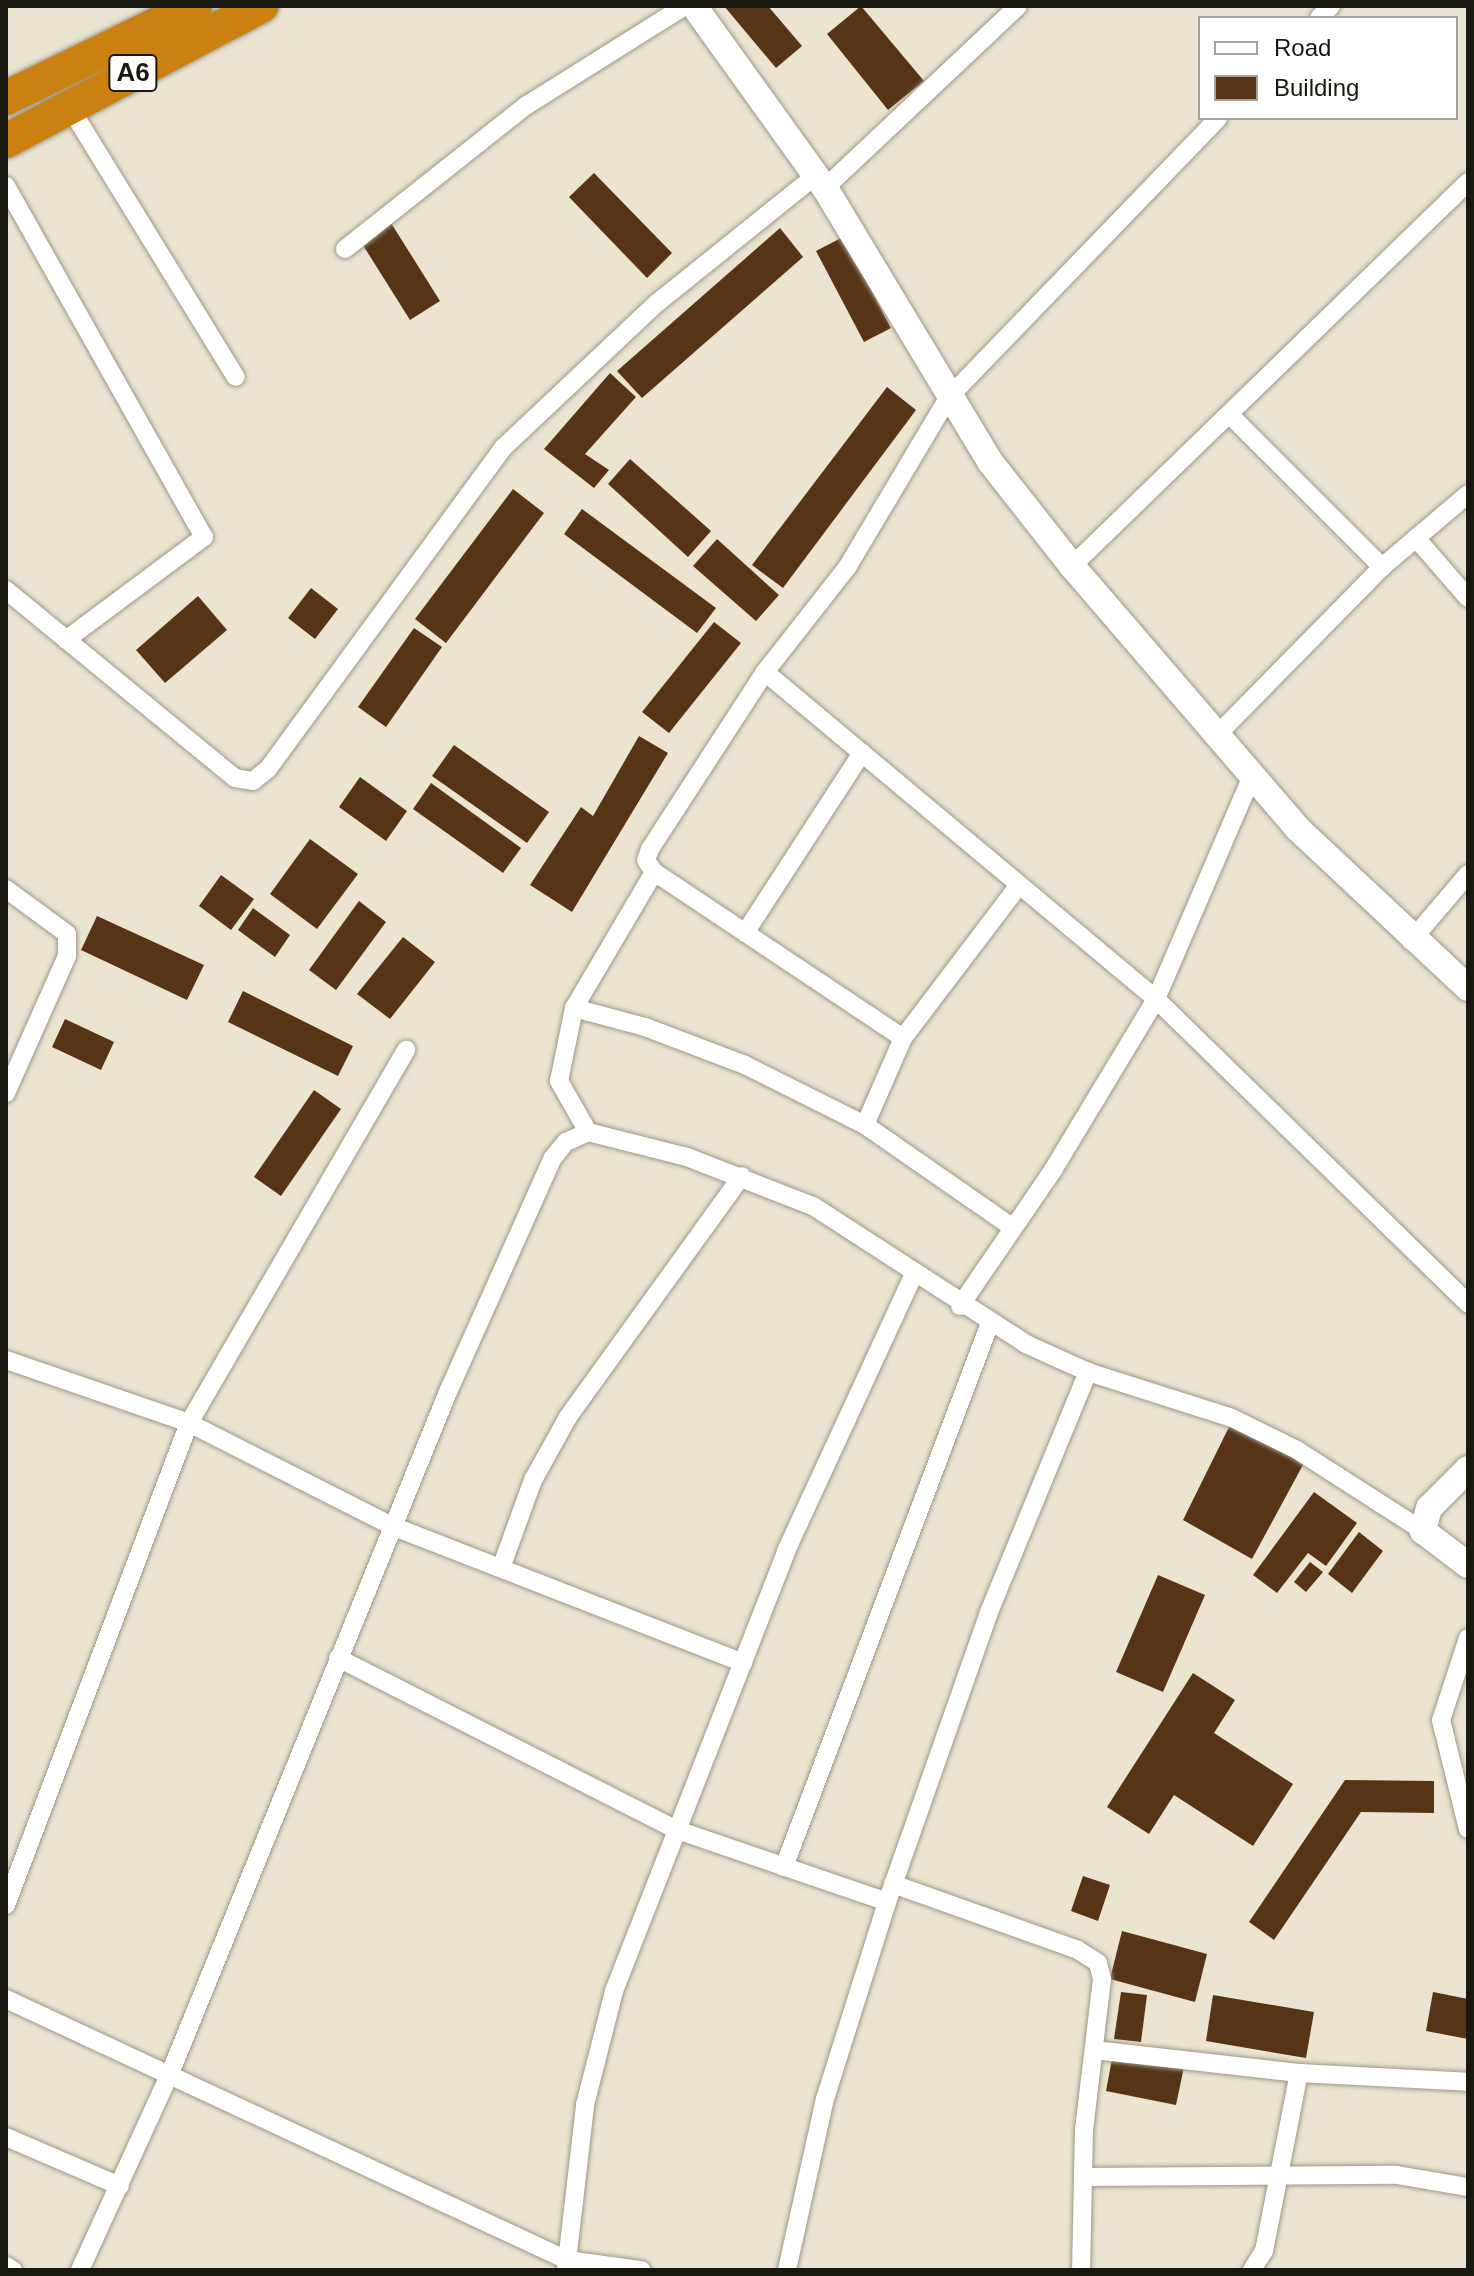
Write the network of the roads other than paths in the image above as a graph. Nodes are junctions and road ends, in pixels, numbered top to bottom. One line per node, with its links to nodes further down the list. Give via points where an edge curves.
1 (195, 6): 6 (highway, A6)
2 (261, 6): 7 (highway, A6)
3 (685, 6): 13 (street, via 527,105)
4 (694, 6): 10 (street)
5 (1018, 6): 10 (street)
6 (6, 98)
7 (69, 106): 9 (highway, A6); 14 (street)
8 (1216, 120): 15 (street)
9 (6, 141)
10 (821, 181): 15 (street); 23 (street, via 657,303 504,447 268,769 253,781 235,778)
11 (1468, 182): 16 (street)
12 (6, 186): 23 (street, via 204,537)
13 (345, 249)
14 (236, 377)
15 (948, 398): 19 (street); 24 (street, via 848,566)
16 (1231, 416): 19 (street); 20 (street)
17 (1468, 494): 18 (street)
18 (1416, 538): 20 (street); 22 (street)
19 (1072, 566): 25 (street)
20 (1382, 567): 25 (street)
21 (6, 590): 23 (street)
22 (1468, 598)
23 (66, 640)
24 (765, 672): 26 (street); 28 (street, via 650,849 646,860)
25 (1217, 735): 27 (street)
26 (862, 753): 30 (street); 32 (street)
27 (1252, 776): 33 (street); 35 (street)
28 (654, 872): 32 (street); 36 (street)
29 (1468, 874): 33 (street)
30 (1019, 885): 35 (street); 37 (street)
31 (6, 889): 39 (street, via 67,934 67,956)
32 (745, 933): 37 (street)
33 (1411, 941): 34 (street)
34 (1468, 988)
35 (1156, 999): 43 (street); 45 (street)
36 (574, 1008): 40 (street, via 745,1065); 41 (street, via 559,1081)
37 (903, 1038): 40 (street)
38 (406, 1050): 50 (street)
39 (6, 1093)
40 (865, 1125): 43 (street)
41 (588, 1132): 42 (street); 52 (street, via 566,1142 552,1159)
42 (742, 1176): 44 (street, via 813,1206); 55 (street, via 568,1417 533,1480)
43 (1013, 1228): 46 (street)
44 (913, 1276): 46 (street); 58 (street, via 786,1551)
45 (1468, 1304)
46 (960, 1306): 47 (street)
47 (990, 1323): 49 (street); 61 (street)
48 (6, 1360): 50 (street)
49 (1088, 1372): 53 (street, via 1232,1418 1297,1450); 62 (street, via 989,1612)
50 (189, 1423): 52 (street); 63 (street)
51 (1468, 1469): 53 (street, via 1429,1508)
52 (392, 1526): 55 (street); 57 (street)
53 (1423, 1531): 54 (street)
54 (1468, 1565)
55 (501, 1568): 58 (street)
56 (1468, 1638): 59 (street, via 1441,1720)
57 (338, 1658): 60 (street); 67 (street)
58 (743, 1663): 60 (street)
59 (1468, 1829)
60 (677, 1830): 61 (street); 74 (street, via 607,2019 585,2105)
61 (784, 1867): 62 (street)
62 (890, 1893): 65 (street, via 1078,1950 1098,1963 1102,1979); 79 (street, via 825,2099)
63 (6, 1905)
64 (6, 1999): 67 (street)
65 (1094, 2050): 66 (street); 71 (street)
66 (1299, 2073): 68 (street); 70 (street)
67 (169, 2076): 72 (street); 74 (street)
68 (1468, 2082)
69 (6, 2137): 72 (street)
70 (1280, 2175): 71 (street); 73 (street, via 1397,2175); 81 (street, via 1264,2251)
71 (1083, 2177): 80 (street)
72 (120, 2186): 77 (street)
73 (1468, 2187)
74 (567, 2265): 78 (street)
75 (6, 2266): 76 (street)
76 (13, 2270)
77 (80, 2270)
78 (641, 2270)
79 (787, 2270)
80 (1081, 2270)
81 (1252, 2270)

